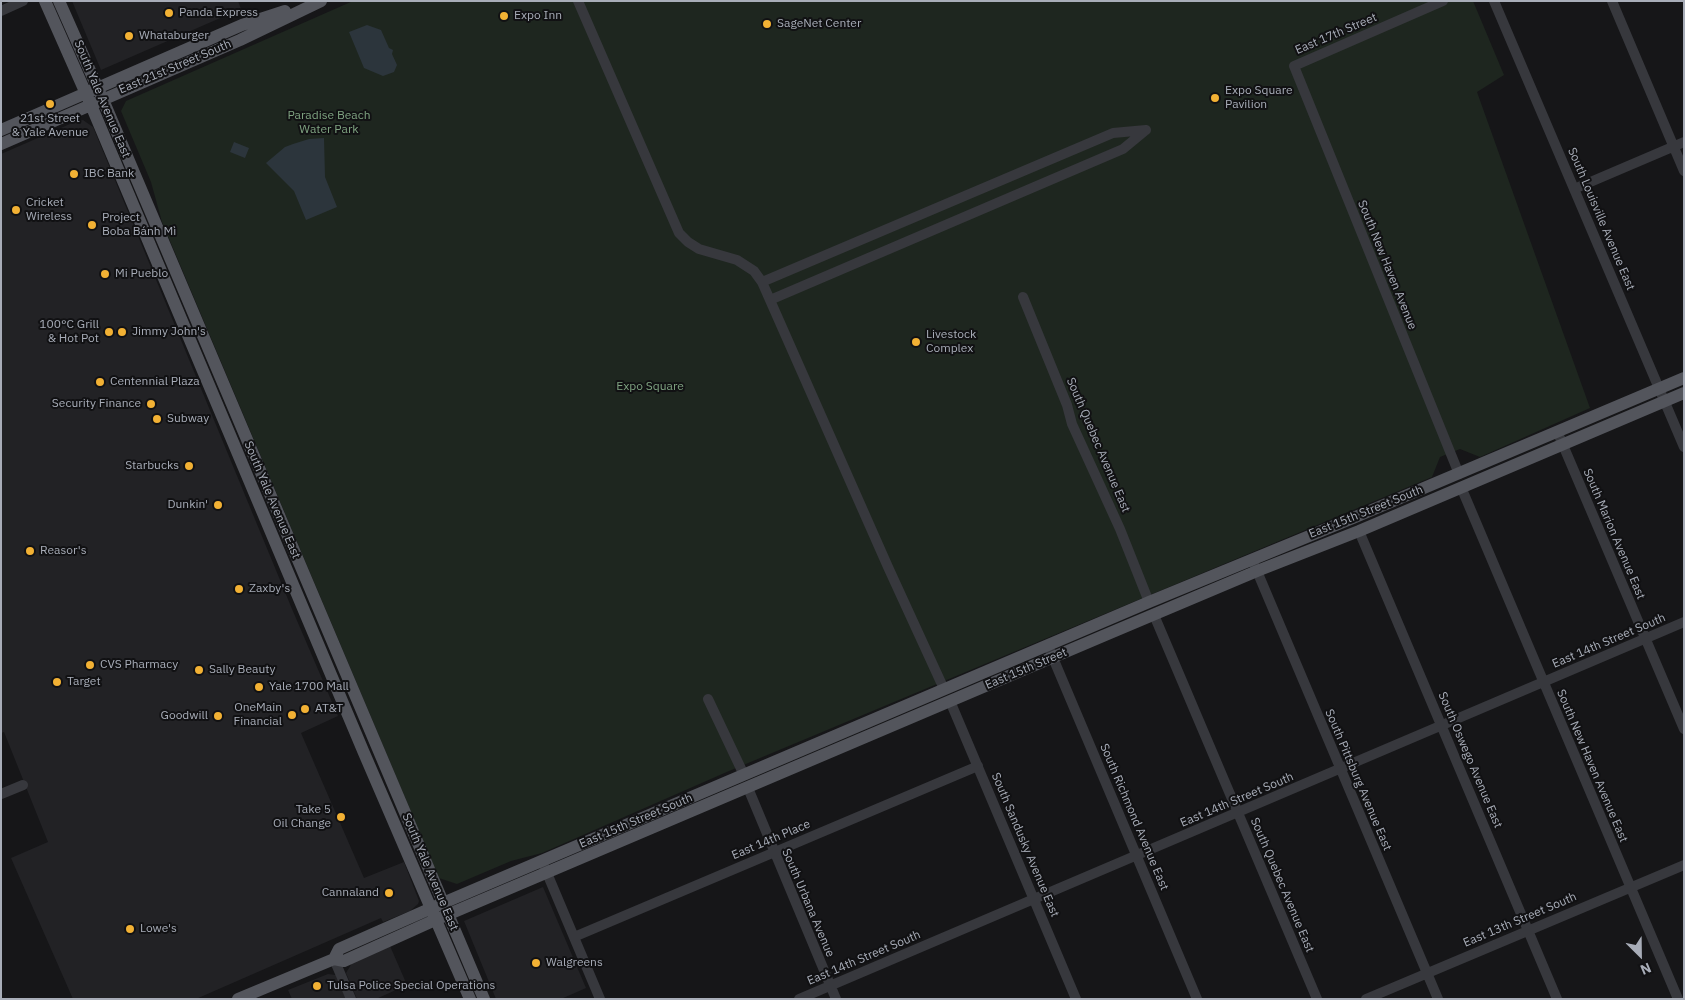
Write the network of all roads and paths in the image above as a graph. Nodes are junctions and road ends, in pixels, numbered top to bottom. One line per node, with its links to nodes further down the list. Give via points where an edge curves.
1 (24, 1): 10 (street)
2 (45, 1): 12 (main road, South Yale Avenue East)
3 (59, 1): 12 (main road, South Yale Avenue East)
4 (313, 1): 12 (main road, East 21st Street South, via 242,25)
5 (321, 1): 12 (main road, East 21st Street South, via 240,40)
6 (578, 1): 19 (street, via 679,234 699,250 736,260 754,271)
7 (1443, 1): 11 (street, East 17th Street)
8 (1494, 1): 18 (street, South Louisville Avenue East)
9 (1612, 1): 16 (street)
10 (1, 11)
11 (1294, 66): 32 (street, South New Haven Avenue)
12 (94, 96): 13 (main road, East 21st Street South); 15 (main road, East 21st Street South); 22 (main road, South Yale Avenue East); 23 (main road, South Yale Avenue East)
13 (1, 130)
14 (1684, 142): 16 (street)
15 (1, 144)
16 (1674, 147): 17 (street); 18 (street)
17 (1684, 170)
18 (1574, 189): 25 (street, South Louisville Avenue East)
19 (762, 282): 21 (street); 21 (street, via 1114,133 1146,130 1122,149)
20 (1023, 298): 41 (street, South Quebec Avenue East, via 1072,424)
21 (770, 300): 48 (street)
22 (206, 342): 23 (main road); 28 (main road, South Yale Avenue East)
23 (193, 348): 30 (main road, South Yale Avenue East)
24 (1684, 378): 25 (main road, East 15th Street South)
25 (1659, 389): 27 (street, South Louisville Avenue East); 29 (main road, East 15th Street South)
26 (1684, 393): 27 (main road, East 15th Street South)
27 (1664, 401): 29 (main road, East 15th Street South); 31 (street, South Louisville Avenue East)
28 (244, 434): 30 (main road); 34 (main road, South Yale Avenue East)
29 (1560, 438): 32 (main road, East 15th Street South); 33 (main road, East 15th Street South); 45 (street, South Marion Avenue East)
30 (231, 439): 35 (main road, South Yale Avenue East)
31 (1684, 447)
32 (1459, 474): 33 (main road); 36 (main road, East 15th Street South)
33 (1461, 487): 37 (main road, East 15th Street South); 47 (street, South New Haven Avenue East)
34 (274, 503): 35 (main road); 39 (main road, South Yale Avenue East)
35 (261, 508): 40 (main road, South Yale Avenue East)
36 (1353, 518): 37 (main road); 38 (main road, East 15th Street South)
37 (1359, 531): 38 (main road, East 15th Street South); 51 (street, South Oswego Avenue East)
38 (1254, 565): 41 (main road, East 15th Street South); 42 (main road, East 15th Street South); 56 (street, South Pittsburg Avenue East)
39 (312, 592): 40 (main road); 53 (main road, South Yale Avenue East)
40 (299, 598): 54 (main road, South Yale Avenue East)
41 (1149, 602): 42 (main road); 46 (main road, East 15th Street South)
42 (1154, 615): 44 (main road, East 15th Street South); 61 (street, South Quebec Avenue East)
43 (1684, 622): 45 (street, East 14th Street South)
44 (1103, 636): 46 (main road, East 15th Street)
45 (1645, 639): 47 (street, East 14th Street South); 52 (street, South Marion Avenue East)
46 (1050, 652): 48 (main road, East 15th Street); 50 (main road, East 15th Street); 63 (street, South Richmond Avenue East)
47 (1544, 682): 51 (street, East 14th Street South); 67 (street, South New Haven Avenue East)
48 (944, 689): 50 (main road); 57 (main road, East 15th Street South)
49 (708, 699): 57 (street)
50 (950, 701): 55 (street, South Sandusky Avenue East); 59 (main road, East 15th Street South)
51 (1442, 726): 56 (street, East 14th Street South); 72 (street, South Oswego Avenue East)
52 (1684, 729)
53 (377, 747): 54 (main road); 69 (main road, South Yale Avenue East)
54 (364, 753): 70 (main road, South Yale Avenue East)
55 (978, 766): 62 (street, East 14th Place); 68 (street, South Sandusky Avenue East)
56 (1340, 769): 61 (street, East 14th Street South); 75 (street, South Pittsburg Avenue East)
57 (744, 775): 59 (main road); 64 (main road, East 15th Street South)
58 (23, 785): 60 (street)
59 (748, 788): 62 (street, South Urbana Avenue); 66 (main road, East 15th Street South)
60 (1, 794)
61 (1238, 812): 63 (street, East 14th Street South); 86 (street, South Quebec Avenue East)
62 (774, 853): 73 (street, East 14th Place); 76 (street, South Urbana Avenue)
63 (1137, 856): 68 (street, East 14th Street South); 85 (street, South Richmond Avenue East)
64 (542, 861): 66 (street); 69 (main road, East 15th Street South)
65 (1684, 865): 67 (street, East 13th Street South)
66 (547, 874): 71 (main road, East 15th Street South); 73 (street)
67 (1630, 887): 72 (street, East 13th Street South); 90 (street, South New Haven Avenue East)
68 (1034, 899): 76 (street, East 14th Street South); 84 (street, South Sandusky Avenue East)
69 (443, 903): 70 (main road, East 15th Street South); 71 (main road, South Yale Avenue East)
70 (433, 914): 71 (main road, East 15th Street South); 74 (main road, East 15th Street South, via 344,961); 79 (main road, South Yale Avenue East)
71 (448, 915): 80 (main road, South Yale Avenue East)
72 (1528, 930): 75 (street, East 13th Street South); 89 (street, South Oswego Avenue East)
73 (574, 937): 81 (street)
74 (334, 959): 77 (main road, East 15th Street South); 78 (street)
75 (1427, 973): 87 (street, East 13th Street South); 88 (street, South Pittsburg Avenue East)
76 (830, 985): 82 (street, East 14th Street South); 83 (street, South Urbana Avenue)
77 (238, 999)
78 (351, 999)
79 (470, 999)
80 (484, 999)
81 (600, 999)
82 (798, 999)
83 (836, 999)
84 (1076, 999)
85 (1197, 999)
86 (1317, 999)
87 (1366, 999)
88 (1438, 999)
89 (1557, 999)
90 (1678, 999)

